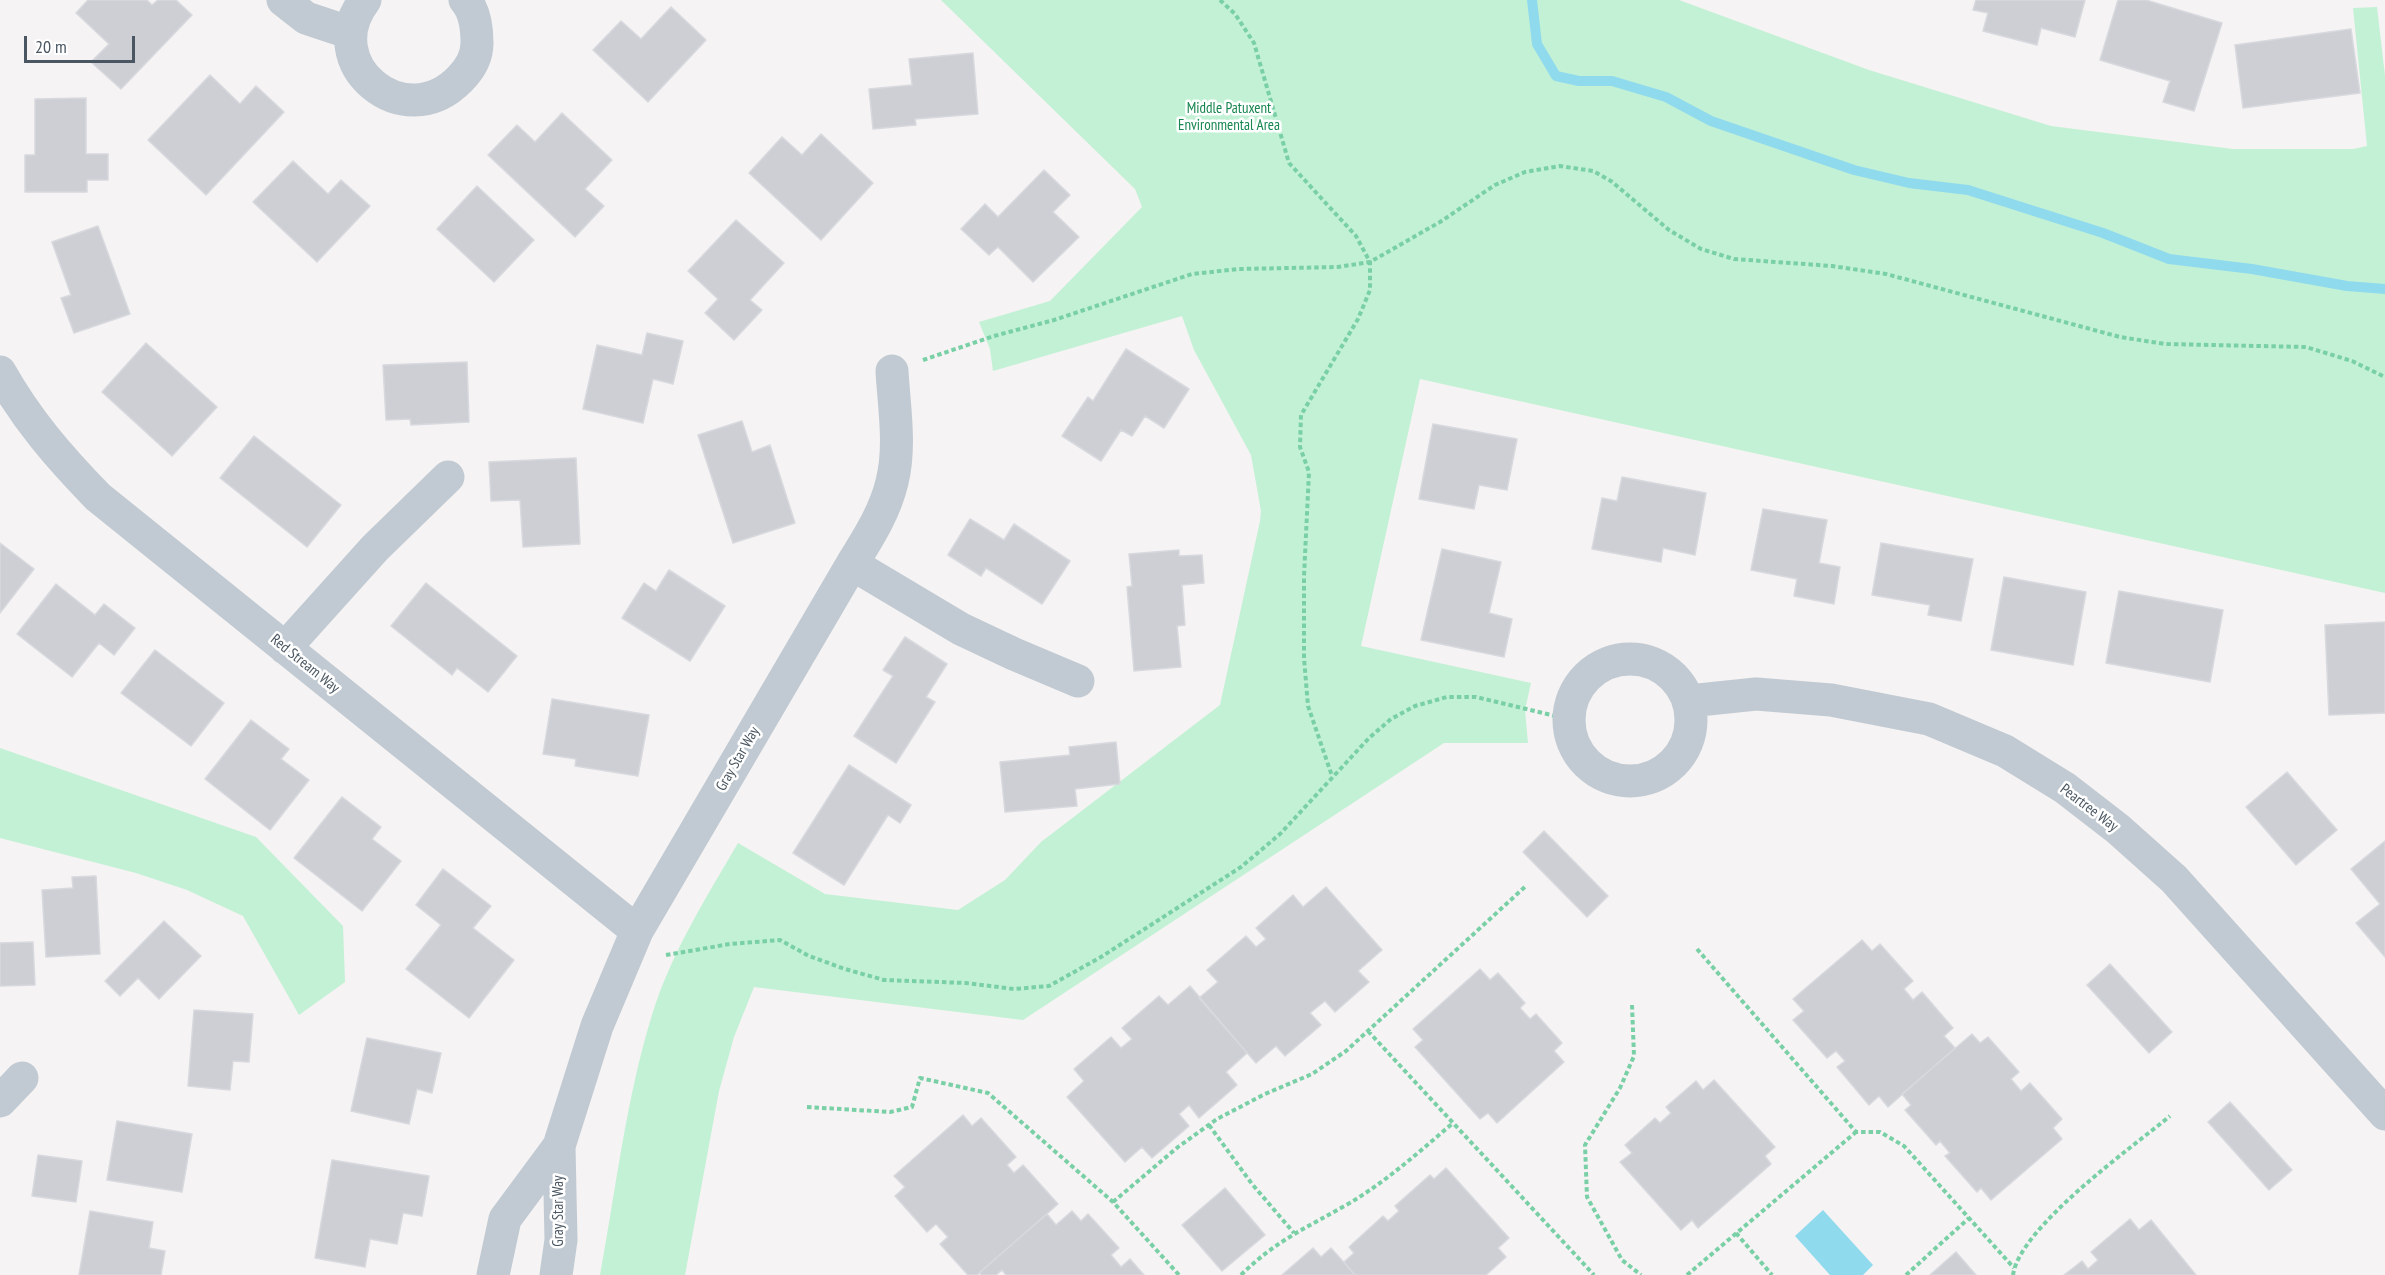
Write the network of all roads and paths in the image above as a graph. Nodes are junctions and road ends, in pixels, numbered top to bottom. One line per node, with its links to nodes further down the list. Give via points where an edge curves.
1 (283, 0): 5 (street, via 306,18)
2 (364, 0): 5 (street)
3 (465, 0): 5 (street, via 477,26 477,50 470,69 448,91 427,100 398,99 375,88 361,73 353,55)
4 (1220, 0): 6 (path, via 1235,14 1254,43 1289,163 1356,236)
5 (351, 33)
6 (1370, 262): 7 (path, via 1192,274); 9 (path, via 1495,185 1525,172 1560,166 1593,171 1611,181 1669,230 1701,249 1734,259 1886,274 2120,337 2165,344 2306,347 2352,361); 16 (path, via 1370,290 1358,319 1301,415 1300,447 1309,472 1304,576 1308,706)
7 (892, 371): 11 (street, Gray Star Way, via 897,436 893,481 875,528)
8 (0, 372): 12 (street, Red Stream Way, via 18,404 58,456 98,497)
9 (2385, 377)
10 (448, 477): 12 (street, via 375,548)
11 (852, 564): 13 (street, via 961,629); 18 (street, Gray Star Way)
12 (285, 648): 18 (street, Red Stream Way)
13 (1078, 681)
14 (1689, 701): 15 (street, via 1669,672 1636,659 1618,659 1601,665 1577,687); 15 (street, via 1689,740 1680,757 1665,771 1628,782 1609,778 1592,768 1570,737); 23 (street, Peartree Way, via 1756,694 1831,700 1929,719 2005,751 2065,788 2174,879)
15 (1568, 719): 16 (path, via 1476,697 1447,697 1415,706 1391,719)
16 (1332, 776): 18 (path, via 1280,834 1241,867 1101,957 1048,986 1014,989 884,980 809,956 780,940 758,940 681,954)
17 (1527, 885): 21 (path)
18 (631, 945): 28 (street, Gray Star Way, via 597,1026)
19 (1697, 949): 27 (path)
20 (1632, 1005): 39 (path, via 1634,1056 1620,1088 1585,1145 1587,1197 1623,1260)
21 (1368, 1031): 25 (path); 26 (path, via 1346,1052 1312,1074)
22 (807, 1107): 29 (path, via 890,1112 912,1107 920,1078 988,1092)
23 (2385, 1114)
24 (2170, 1116): 33 (path, via 2060,1206 2029,1240)
25 (1453, 1122): 31 (path, via 1398,1171); 38 (path)
26 (1209, 1125): 29 (path); 31 (path)
27 (1856, 1132): 30 (path, via 1880,1132 1904,1146); 32 (path)
28 (559, 1146): 34 (street, Gray Star Way, via 505,1219); 35 (street, Gray Star Way, via 561,1240)
29 (1113, 1202): 36 (path)
30 (1969, 1218): 33 (path); 42 (path)
31 (1294, 1233): 37 (path)
32 (1736, 1233): 40 (path); 41 (path)
33 (2014, 1268): 43 (path)
34 (493, 1275)
35 (556, 1275)
36 (1179, 1275)
37 (1241, 1275)
38 (1594, 1275)
39 (1641, 1275)
40 (1687, 1275)
41 (1772, 1275)
42 (1906, 1275)
43 (2013, 1275)

